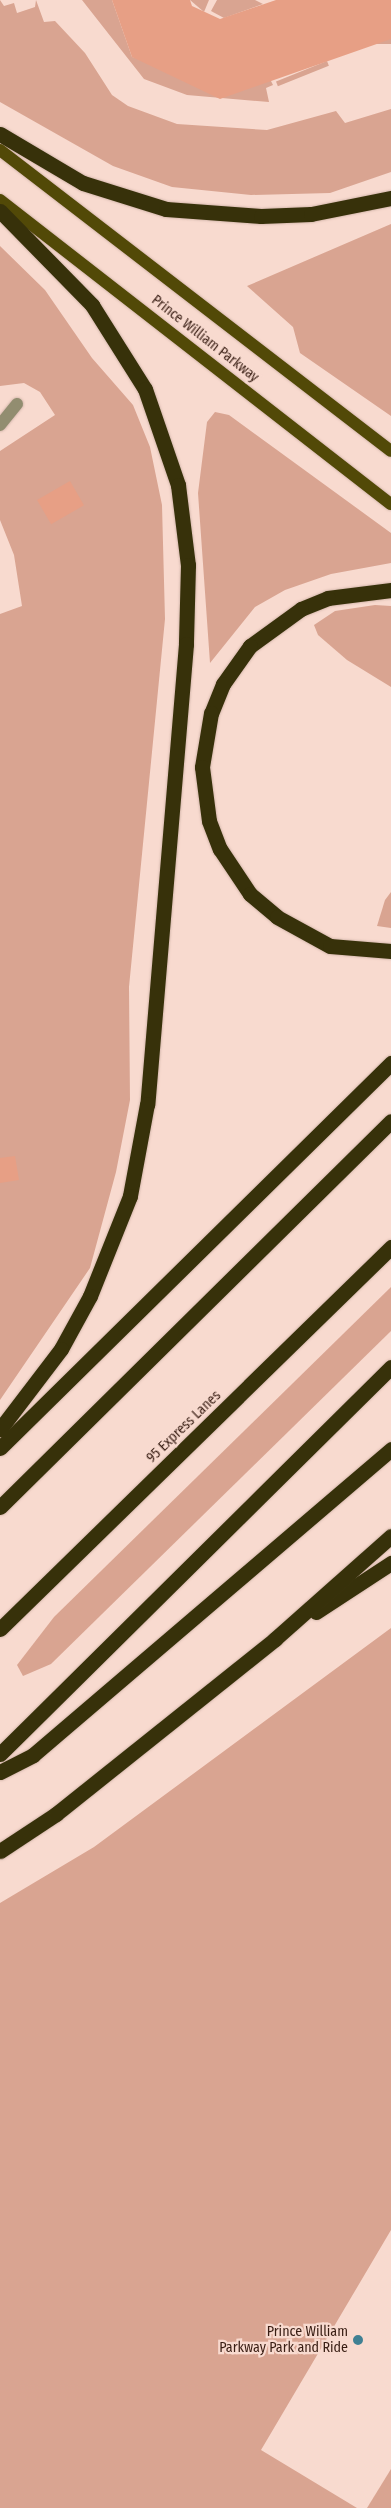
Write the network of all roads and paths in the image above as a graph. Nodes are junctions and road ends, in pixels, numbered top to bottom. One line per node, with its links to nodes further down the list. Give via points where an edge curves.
1 (0, 134): 3 (highway, via 83,183 166,209 261,216 311,214)
2 (0, 150): 8 (main road, Prince William Parkway)
3 (391, 198)
4 (0, 200): 9 (main road, Prince William Parkway)
5 (0, 211): 16 (highway, via 92,305 145,389 178,485 188,565 186,644 147,1104 130,1196 90,1296 61,1349)
6 (17, 404): 7 (street)
7 (0, 425)
8 (391, 450)
9 (391, 504)
10 (391, 590): 11 (highway, via 328,598 301,610 250,646 223,684 211,713 202,767 213,831 232,870 250,894 277,918 322,942 356,951)
11 (391, 951)
12 (391, 1063): 17 (highway)
13 (391, 1121): 19 (highway)
14 (391, 1247): 22 (highway, 95 Express Lanes)
15 (391, 1367): 24 (highway)
16 (0, 1429)
17 (0, 1448)
18 (391, 1449): 25 (highway, via 33,1755)
19 (0, 1507)
20 (391, 1536): 23 (highway)
21 (389, 1565): 23 (highway)
22 (0, 1629)
23 (275, 1638): 26 (highway, via 56,1814)
24 (0, 1754)
25 (0, 1772)
26 (0, 1851)

